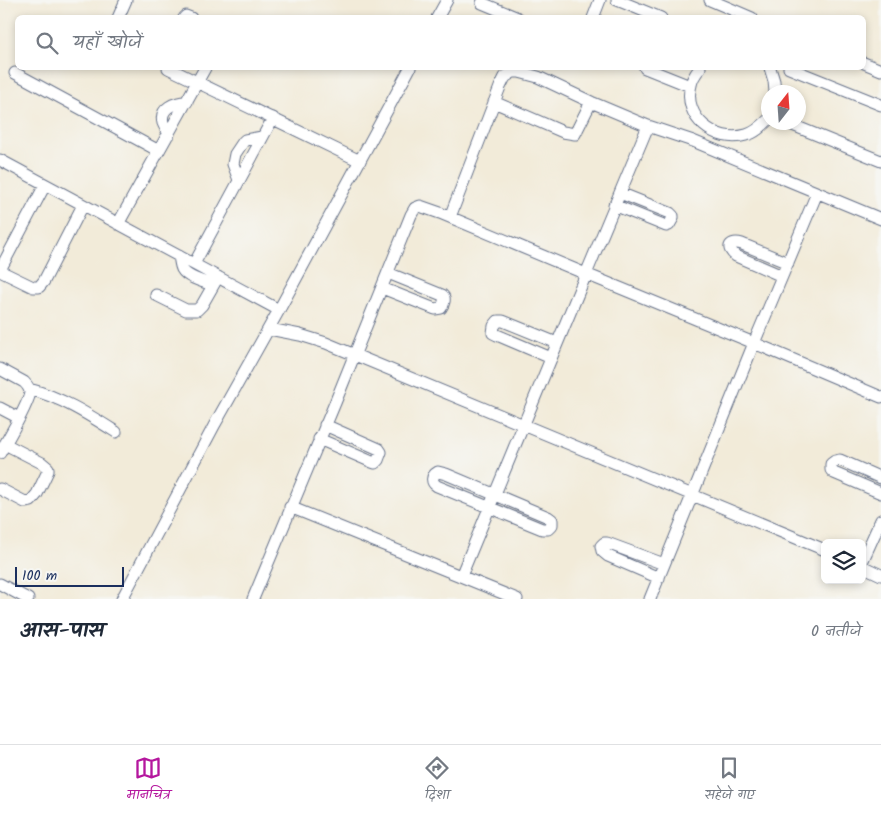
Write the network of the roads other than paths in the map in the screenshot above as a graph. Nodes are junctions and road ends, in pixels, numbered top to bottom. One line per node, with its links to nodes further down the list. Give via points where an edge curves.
1 (126, 0): 7 (street)
2 (447, 0): 8 (street)
3 (600, 0): 10 (street)
4 (617, 0): 11 (street)
5 (710, 0): 12 (street)
6 (482, 3): 9 (street)
7 (119, 15)
8 (439, 15)
9 (511, 15)
10 (594, 15)
11 (654, 15)
12 (745, 15)
13 (866, 64): 21 (street)
14 (172, 70): 23 (street)
15 (204, 70): 23 (street)
16 (409, 70): 34 (street)
17 (650, 70): 25 (street)
18 (699, 70): 25 (street)
19 (771, 70): 24 (street)
20 (793, 70): 28 (street)
21 (881, 70)
22 (15, 73): 33 (street)
23 (198, 82): 29 (street); 33 (street, via 186,102 172,104 164,112 163,123 169,134)
24 (775, 85)
25 (690, 86): 31 (street, via 694,113 711,131 732,137 748,135)
26 (494, 102): 27 (street, via 505,77 513,72 538,77); 27 (street, via 563,132 575,134); 42 (street)
27 (591, 102): 30 (street)
28 (881, 105)
29 (273, 118): 34 (street); 47 (street)
30 (648, 126): 38 (street); 39 (street)
31 (761, 127)
32 (804, 130): 35 (street)
33 (159, 150): 44 (street)
34 (360, 161): 55 (street)
35 (881, 161)
36 (2, 165): 37 (street)
37 (45, 185): 40 (street); 48 (street)
38 (620, 193): 41 (street); 41 (street, via 670,213 673,218 666,226)
39 (817, 193): 43 (street); 46 (street)
40 (83, 205): 44 (street); 48 (street, via 39,287 33,288)
41 (614, 205): 50 (street)
42 (450, 217): 49 (street, via 423,206 415,208); 50 (street)
43 (881, 219)
44 (118, 224): 45 (street)
45 (179, 256): 47 (street); 52 (street, via 185,272 197,279)
46 (788, 262): 51 (street); 51 (street, via 736,242 730,245 736,256)
47 (194, 264): 52 (street)
48 (0, 270)
49 (388, 273): 53 (street); 53 (street, via 442,294 443,304 441,308 435,308)
50 (586, 274): 57 (street); 58 (street)
51 (782, 276): 58 (street)
52 (215, 281): 54 (street, via 197,310 186,310); 55 (street)
53 (382, 288): 59 (street)
54 (156, 295)
55 (280, 310): 56 (street)
56 (269, 329): 59 (street, via 311,338); 88 (street)
57 (557, 343): 60 (street); 60 (street, via 503,321 494,326 493,331 497,335)
58 (754, 343): 63 (street); 75 (street)
59 (354, 355): 66 (street); 67 (street)
60 (551, 358): 67 (street)
61 (0, 369): 62 (street, via 24,382)
62 (29, 389): 65 (street); 68 (street, via 49,395)
63 (881, 397)
64 (0, 408): 65 (street)
65 (19, 418): 70 (street)
66 (325, 425): 69 (street); 69 (street, via 380,449 378,460 372,462)
67 (523, 425): 74 (street); 75 (street)
68 (116, 432)
69 (319, 439): 76 (street)
70 (2, 449): 72 (street, via 42,463 48,471 31,501 25,502)
71 (881, 478): 73 (street, via 840,460 831,464 834,473)
72 (0, 488)
73 (881, 493)
74 (494, 495): 77 (street); 77 (street, via 442,473 433,478 437,486); 77 (street, via 548,517 552,525 542,529)
75 (692, 495): 79 (street); 81 (street)
76 (290, 507): 84 (street); 89 (street)
77 (489, 507): 84 (street)
78 (881, 520): 80 (street)
79 (821, 548)
80 (866, 553)
81 (664, 564): 85 (street); 85 (street, via 607,543 602,546 602,551 608,556)
82 (866, 568): 83 (street)
83 (881, 575)
84 (460, 576): 90 (street)
85 (658, 578): 91 (street)
86 (0, 584): 87 (street)
87 (28, 599)
88 (122, 599)
89 (253, 599)
90 (517, 599)
91 (650, 599)

